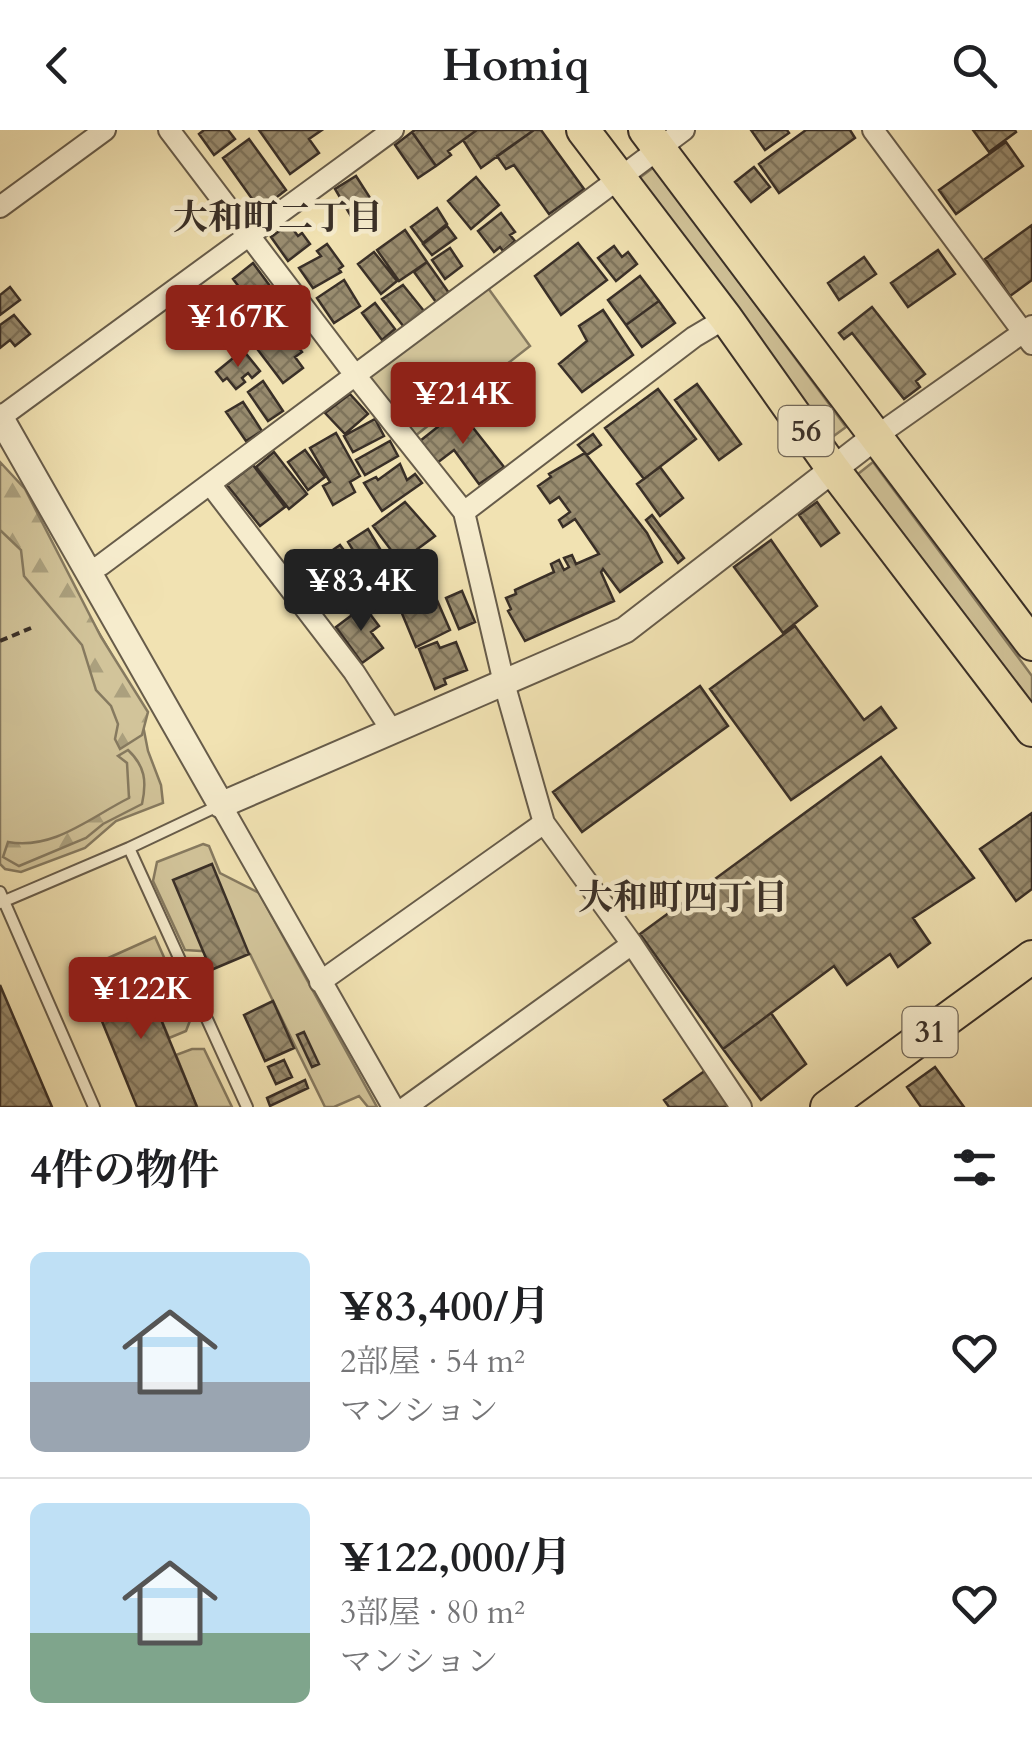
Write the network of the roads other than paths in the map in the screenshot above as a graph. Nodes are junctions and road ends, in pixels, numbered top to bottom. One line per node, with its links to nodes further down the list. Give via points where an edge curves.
1 (105, 130): 8 (street)
2 (169, 130): 9 (street)
3 (393, 130): 9 (street)
4 (583, 130): 7 (main road, 56)
5 (873, 130): 11 (street)
6 (662, 136): 7 (street); 14 (main road, 56)
7 (618, 179): 10 (main road, 56); 12 (street)
8 (0, 207)
9 (248, 234): 12 (street); 13 (street)
10 (726, 318): 15 (main road, 56); 17 (street)
11 (1029, 334): 14 (street)
12 (355, 375): 16 (street); 17 (street)
13 (0, 417): 18 (street)
14 (875, 438): 15 (street); 19 (main road, 56)
15 (833, 469): 20 (street, via 625,630); 21 (main road, 56)
16 (210, 484): 18 (street); 22 (street)
17 (464, 512): 20 (street)
18 (88, 571): 23 (street)
19 (1032, 644)
20 (504, 683): 22 (street); 24 (street)
21 (1032, 730)
22 (392, 731): 23 (street)
23 (220, 804): 25 (lane); 29 (street)
24 (544, 824): 27 (street); 29 (street)
25 (130, 848): 26 (lane); 31 (lane)
26 (1, 899): 30 (lane)
27 (632, 944): 33 (street); 34 (street)
28 (1032, 957): 35 (main road, 31)
29 (320, 982): 32 (street)
30 (94, 1107)
31 (247, 1107)
32 (392, 1107)
33 (406, 1107)
34 (741, 1107)
35 (827, 1107)

